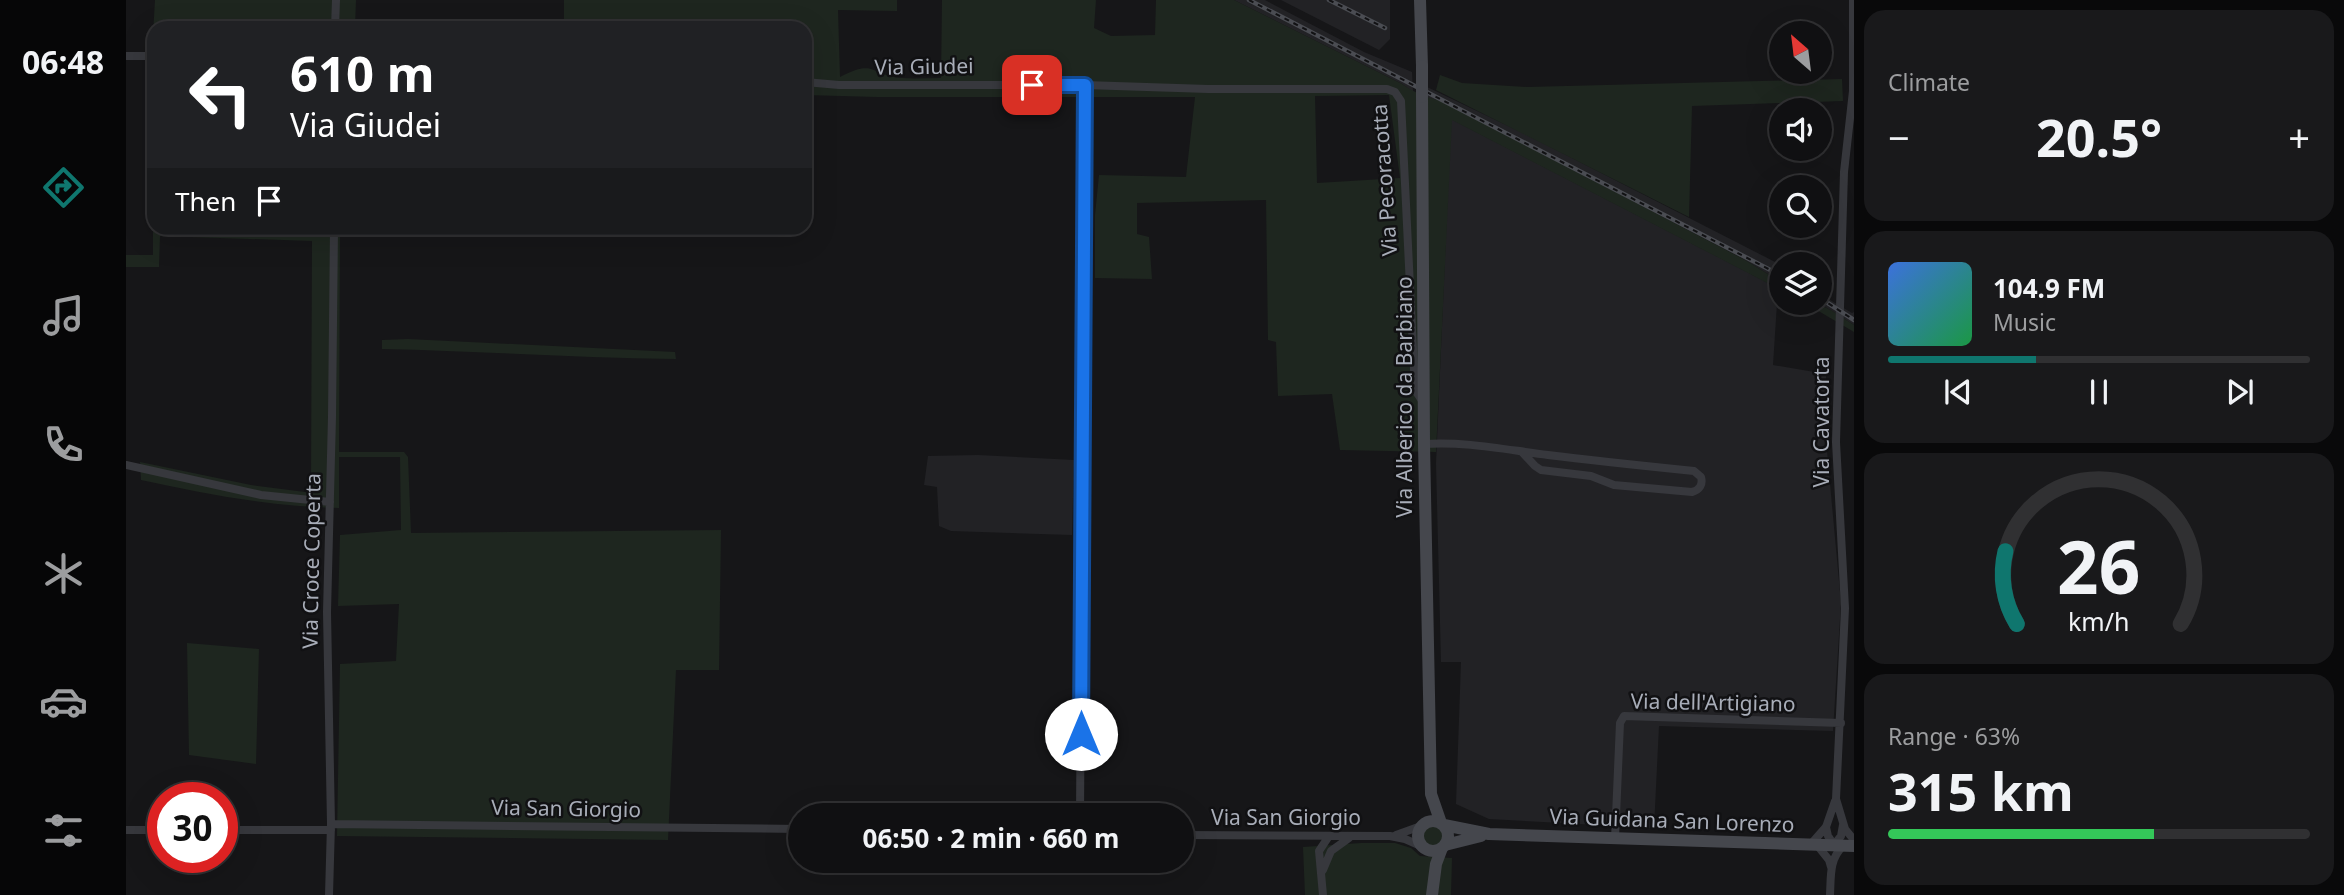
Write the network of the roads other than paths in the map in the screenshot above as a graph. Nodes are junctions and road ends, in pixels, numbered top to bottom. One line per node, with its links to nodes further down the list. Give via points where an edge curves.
1 (336, 0): 4 (street)
2 (1420, 0): 11 (main road, Via Alberico da Barbiano, bridge)
3 (1853, 0): 9 (street, Via Cavatorta)
4 (335, 21)
5 (126, 56): 6 (street)
6 (147, 56)
7 (812, 83): 8 (street, Via Giudei)
8 (1085, 85): 11 (street, Via Pecoracotta, via 1387,89 1398,94 1415,390); 19 (street)
9 (1853, 91): 16 (street, Via Cavatorta, via 1844,172 1836,442 1845,608)
10 (334, 235): 15 (street, Via Croce Coperta)
11 (1425, 404): 12 (main road, Via Alberico da Barbiano)
12 (1423, 444): 13 (street, via 1450,442); 17 (main road, Via Alberico da Barbiano)
13 (1522, 452): 13 (street, via 1541,470 1591,476 1615,485 1692,492 1702,484 1700,474 1694,471)
14 (126, 465): 15 (street, via 261,495)
15 (330, 502): 23 (street, Via Croce Coperta)
16 (1841, 723): 18 (street, Via Cavatorta); 35 (street, Via dell'Artigiano, via 1624,716)
17 (1431, 794): 20 (main road, Via Alberico da Barbiano); 21 (main road, Via Alberico da Barbiano)
18 (1836, 799): 22 (street, Via Cavatorta); 24 (street)
19 (1080, 803)
20 (1443, 824): 21 (main road, via 1432,821); 29 (main road); 39 (main road, via 1448,833)
21 (1422, 825): 34 (street, Via San Giorgio); 38 (main road, via 1418,836)
22 (1843, 825): 36 (street, Via Cavatorta); 36 (street, via 1841,836)
23 (331, 827): 25 (street, Via San Giorgio); 27 (street, Via San Giorgio); 45 (street, Via Croce Coperta)
24 (1826, 827): 36 (street, via 1828,836); 37 (street)
25 (788, 829)
26 (126, 830): 28 (street)
27 (238, 830)
28 (147, 831)
29 (1489, 834): 35 (main road, Via Guidana San Lorenzo); 39 (main road)
30 (1194, 835): 31 (street, Via San Giorgio)
31 (1307, 835): 32 (street, Via San Giorgio); 41 (street)
32 (1329, 836): 33 (street, Via San Giorgio); 40 (street); 41 (street)
33 (1353, 836): 34 (street, Via San Giorgio); 40 (street)
34 (1390, 836): 38 (street, Via San Giorgio)
35 (1615, 839): 37 (main road, Via Guidana San Lorenzo)
36 (1846, 844): 37 (main road, Via Guidana San Lorenzo); 42 (street)
37 (1814, 845): 42 (street)
38 (1423, 847): 39 (main road, via 1433,851); 44 (main road)
39 (1443, 847): 44 (main road)
40 (1333, 849): 43 (street)
41 (1319, 851): 43 (street)
42 (1831, 867): 47 (street)
43 (1322, 872): 46 (street)
44 (1432, 889)
45 (329, 895)
46 (1323, 895)
47 (1830, 895)

